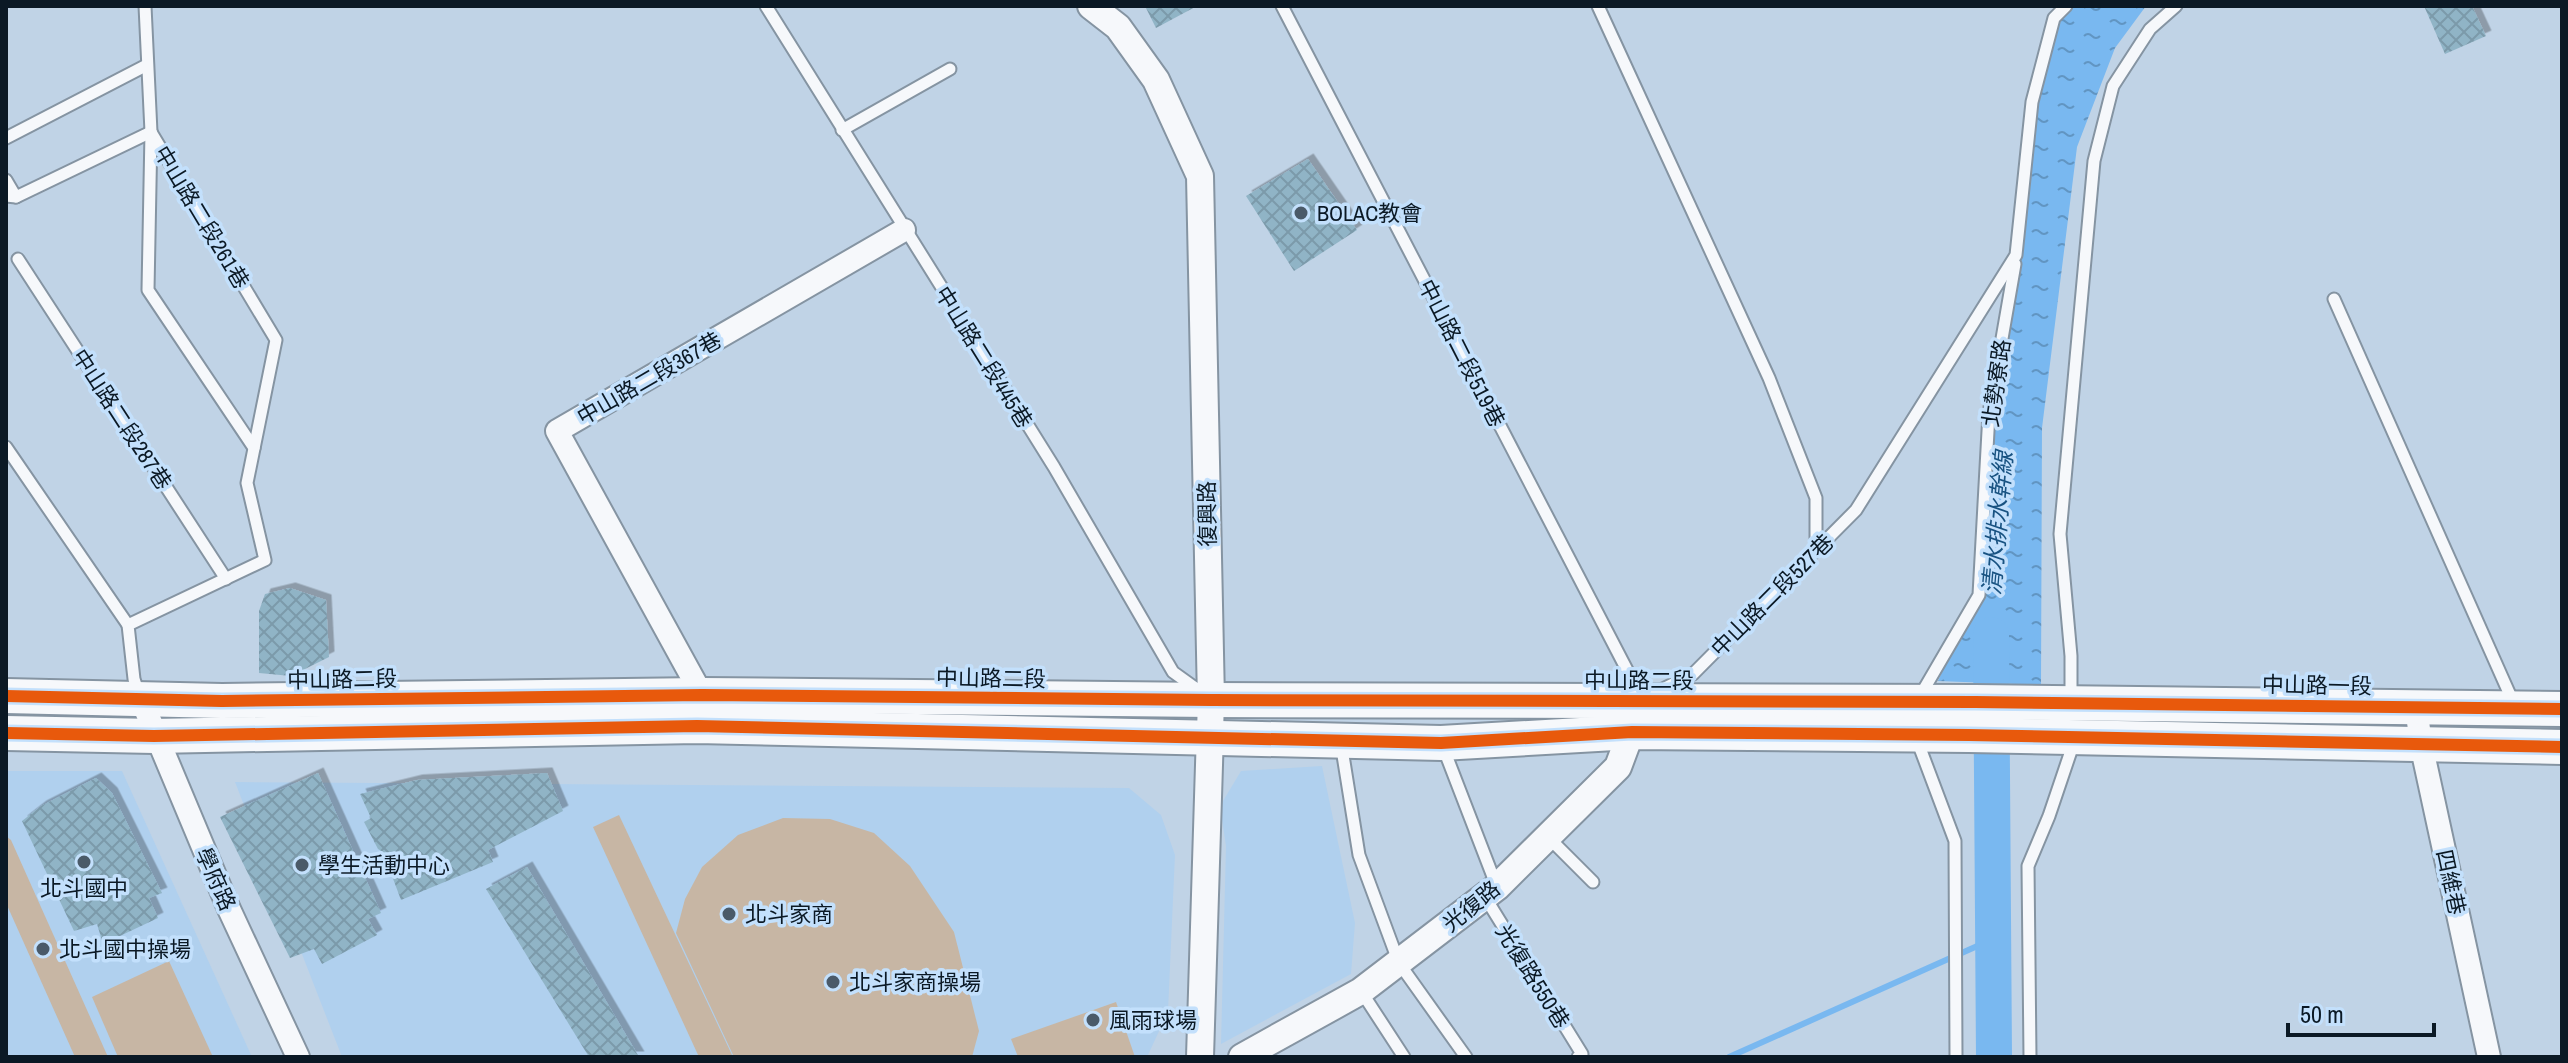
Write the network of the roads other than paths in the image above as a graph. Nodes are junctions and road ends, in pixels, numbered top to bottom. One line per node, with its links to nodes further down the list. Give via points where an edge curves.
1 (145, 6): 8 (lane)
2 (766, 6): 10 (lane, 中山路二段445巷)
3 (1091, 6): 26 (street, 復興路, via 1118,27 1156,80 1200,176)
4 (1282, 6): 33 (lane, 中山路二段519巷)
5 (1598, 6): 21 (lane, via 1769,378 1816,498)
6 (2066, 6): 16 (lane, 北勢寮路, via 2054,18 2032,102)
7 (2176, 6): 28 (lane, via 2150,29 2113,86 2094,161 2060,534)
8 (147, 65): 11 (lane); 12 (lane)
9 (950, 69): 10 (lane)
10 (842, 130): 15 (lane, 中山路二段445巷)
11 (151, 132): 14 (lane); 20 (lane, 中山路二段261巷, via 148,290); 20 (lane, 中山路二段261巷, via 276,340)
12 (6, 138)
13 (6, 180): 14 (lane)
14 (11, 197)
15 (904, 230): 26 (lane, 中山路二段445巷, via 1054,467 1173,672); 32 (street, 中山路二段367巷, via 557,431)
16 (2016, 255): 21 (lane, 中山路二段527巷, via 1856,510); 34 (lane, 北勢寮路, via 1989,413 1979,595)
17 (18, 259): 22 (lane, 中山路二段287巷)
18 (2334, 299): 30 (lane)
19 (6, 447): 23 (lane)
20 (254, 448): 22 (lane, 中山路二段261巷, via 247,483 265,560)
21 (1816, 550): 33 (lane, 中山路二段527巷, via 1693,674)
22 (226, 579): 23 (lane, 中山路二段261巷)
23 (128, 625): 25 (lane)
24 (6, 696): 25 (main road, 中山路二段)
25 (141, 699): 32 (main road, 中山路二段); 36 (street, 學府路)
26 (1211, 700): 32 (main road, 中山路二段); 33 (main road, 中山路二段); 37 (street, 復興路)
27 (1975, 702): 28 (main road, 中山路一段); 34 (main road, 中山路二段)
28 (2071, 703): 29 (main road, 中山路一段)
29 (2416, 707): 30 (main road, 中山路一段); 41 (street, 四維巷)
30 (2516, 708): 31 (main road, 中山路一段)
31 (2562, 709)
32 (699, 710): 36 (main road, 中山路二段); 37 (main road, 中山路二段)
33 (1637, 716): 34 (main road, 中山路二段); 40 (main road, 中山路二段); 43 (street, 光復路, via 1618,767)
34 (1916, 718): 38 (main road, 中山路二段, via 1969,735); 54 (lane, via 1955,841)
35 (6, 733): 36 (main road, 中山路二段)
36 (154, 736): 49 (street, 學府路)
37 (1211, 737): 39 (main road, 中山路二段); 50 (street, 復興路)
38 (2075, 738): 41 (main road); 55 (lane, via 2028,866)
39 (1341, 741): 40 (main road, 中山路二段); 46 (lane, via 1359,855)
40 (1441, 743): 45 (lane, 光復路550巷)
41 (2421, 744): 42 (main road); 56 (street, 四維巷)
42 (2562, 747)
43 (1547, 837): 44 (lane); 45 (street, 光復路)
44 (1593, 882)
45 (1491, 892): 46 (street, 光復路); 48 (lane, 光復路550巷)
46 (1399, 963): 47 (street, 光復路); 53 (lane)
47 (1361, 991): 51 (street, 光復路); 52 (lane)
48 (1580, 1056)
49 (298, 1057)
50 (1200, 1057)
51 (1242, 1057)
52 (1404, 1057)
53 (1466, 1057)
54 (1956, 1057)
55 (2030, 1057)
56 (2489, 1057)

